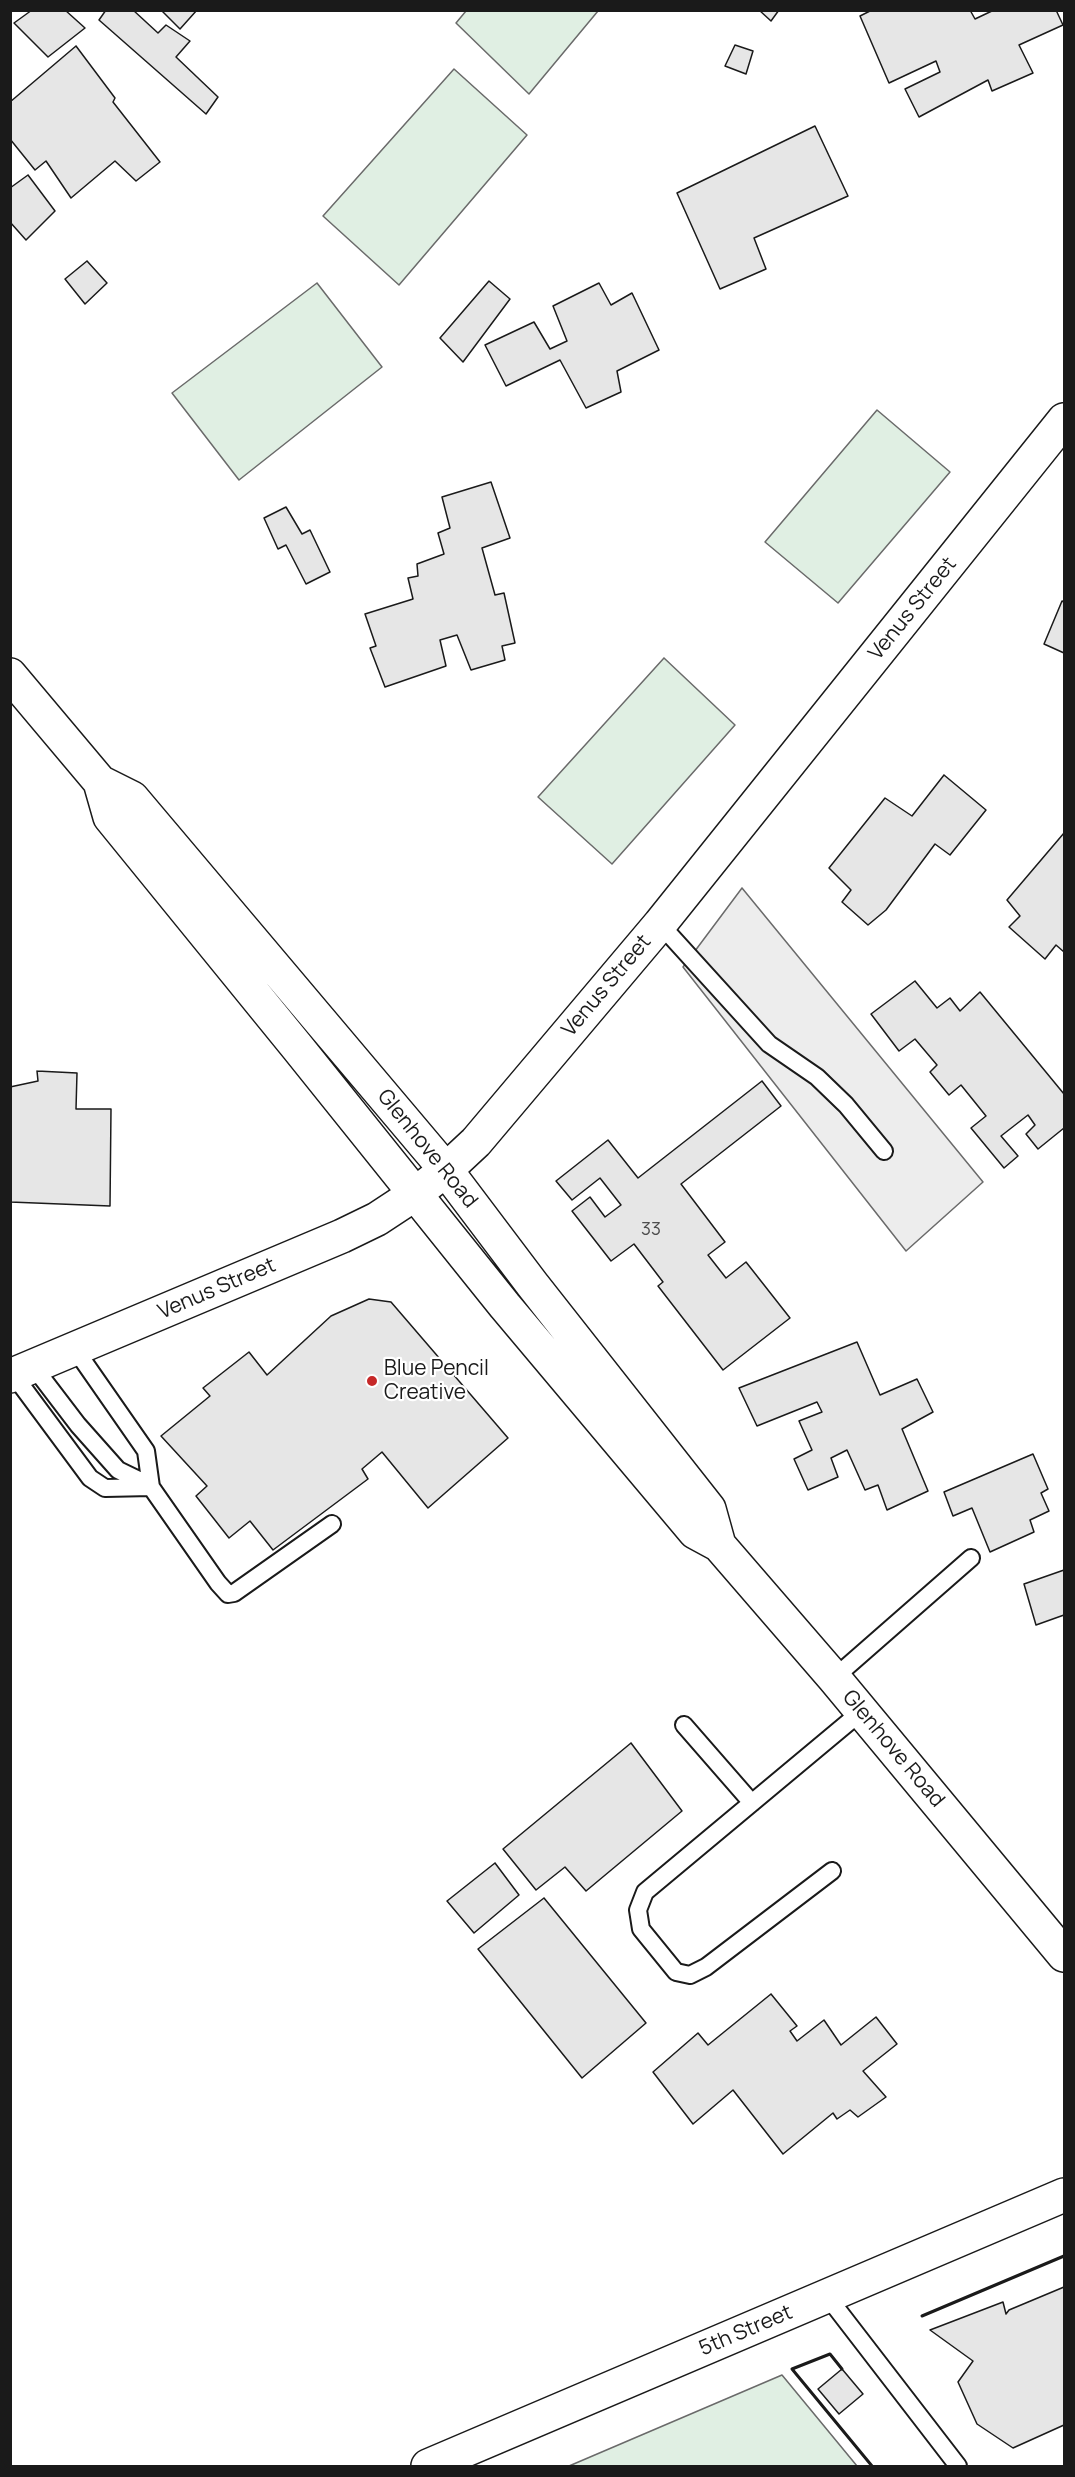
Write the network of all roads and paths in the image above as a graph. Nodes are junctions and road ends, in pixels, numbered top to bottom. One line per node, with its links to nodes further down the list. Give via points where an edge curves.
1 (1065, 420): 4 (main road, Venus Street)
2 (10, 675): 3 (main road, Glenhove Road)
3 (100, 782): 6 (main road, Glenhove Road, via 132,798); 7 (main road, Glenhove Road, via 110,818)
4 (660, 924): 5 (lane, via 769,1044 817,1077); 6 (main road, Venus Street, via 476,1142)
5 (884, 1151)
6 (447, 1170): 7 (main road, Venus Street); 12 (main road, Glenhove Road, via 709,1509)
7 (415, 1194): 8 (main road, Venus Street, via 342,1236); 12 (main road, Glenhove Road, via 695,1532)
8 (75, 1349): 9 (main road, Venus Street); 10 (lane, via 146,1451)
9 (19, 1372): 10 (lane, via 78,1425 118,1470); 10 (lane, via 90,1478 105,1488)
10 (151, 1486): 11 (lane, via 228,1594)
11 (332, 1524)
12 (720, 1545): 14 (main road, Glenhove Road)
13 (972, 1558): 14 (lane)
14 (834, 1678): 15 (main road, Glenhove Road)
15 (862, 1711): 17 (lane); 19 (main road, Glenhove Road)
16 (684, 1725): 17 (lane)
17 (752, 1803): 18 (lane, via 645,1892 638,1910 641,1929 676,1972 690,1974 706,1967)
18 (832, 1871)
19 (1065, 1955)
20 (1065, 2195): 21 (main road, 5th Street)
21 (827, 2296): 22 (main road, 5th Street); 23 (lane)
22 (428, 2466)
23 (958, 2466)

